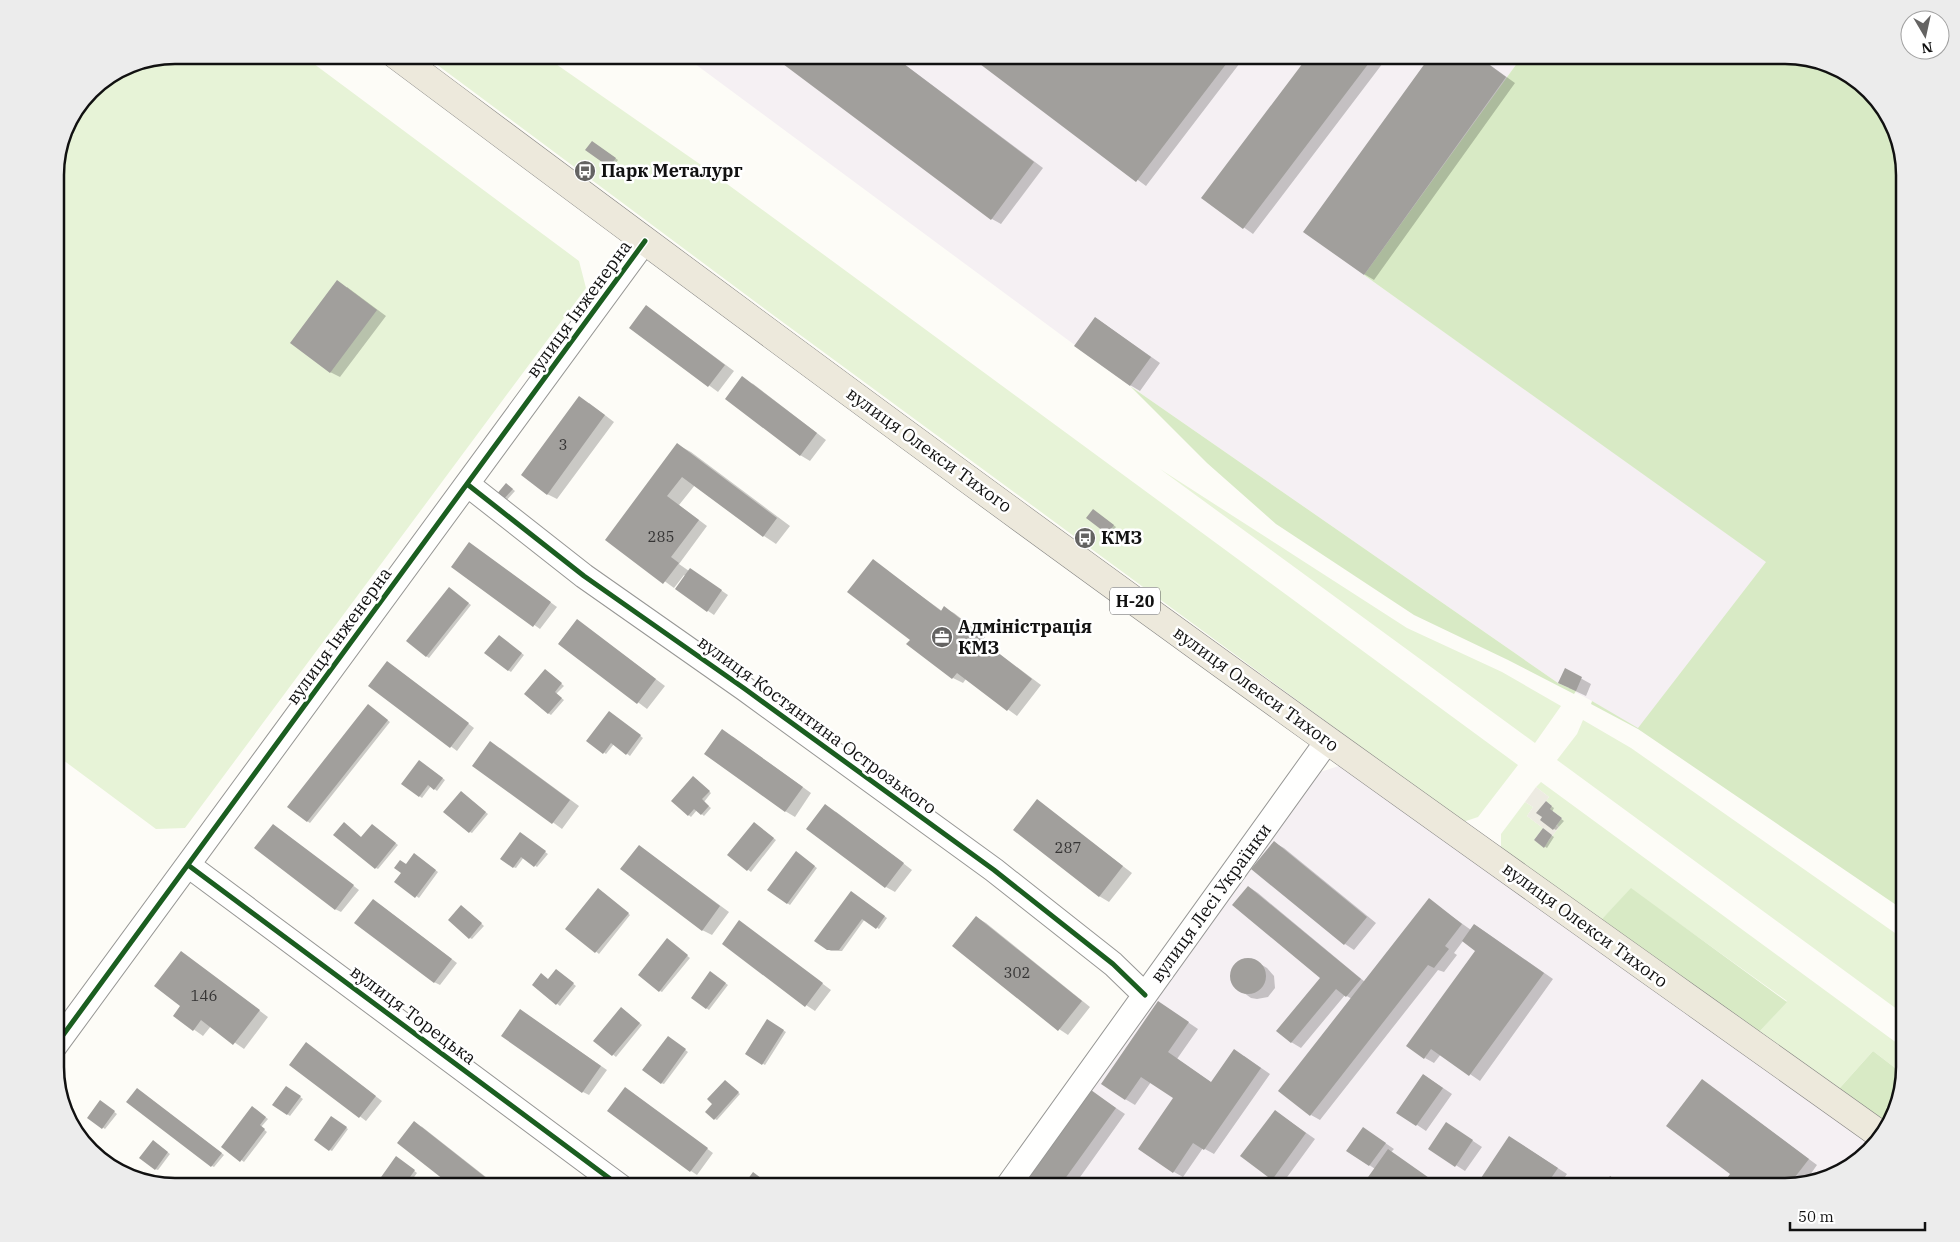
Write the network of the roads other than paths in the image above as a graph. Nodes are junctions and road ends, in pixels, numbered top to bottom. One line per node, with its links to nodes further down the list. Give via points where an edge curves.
1 (408, 64): 2 (main road, вулиця Олекси Тихого / Н-20)
2 (645, 241): 3 (street, вулиця Інженерна); 4 (main road, вулиця Олекси Тихого / Н-20)
3 (467, 484): 5 (street, вулиця Інженерна); 6 (street, вулиця Костянтина Острозького, via 584,576 994,870 1113,964)
4 (1328, 740): 6 (street, вулиця Лесі Українки); 8 (main road, вулиця Олекси Тихого / Н-20)
5 (188, 865): 7 (street, вулиця Інженерна); 9 (street, вулиця Торецька)
6 (1145, 995): 10 (street, вулиця Лесі Українки)
7 (64, 1034)
8 (1875, 1131)
9 (609, 1178)
10 (1013, 1178)

